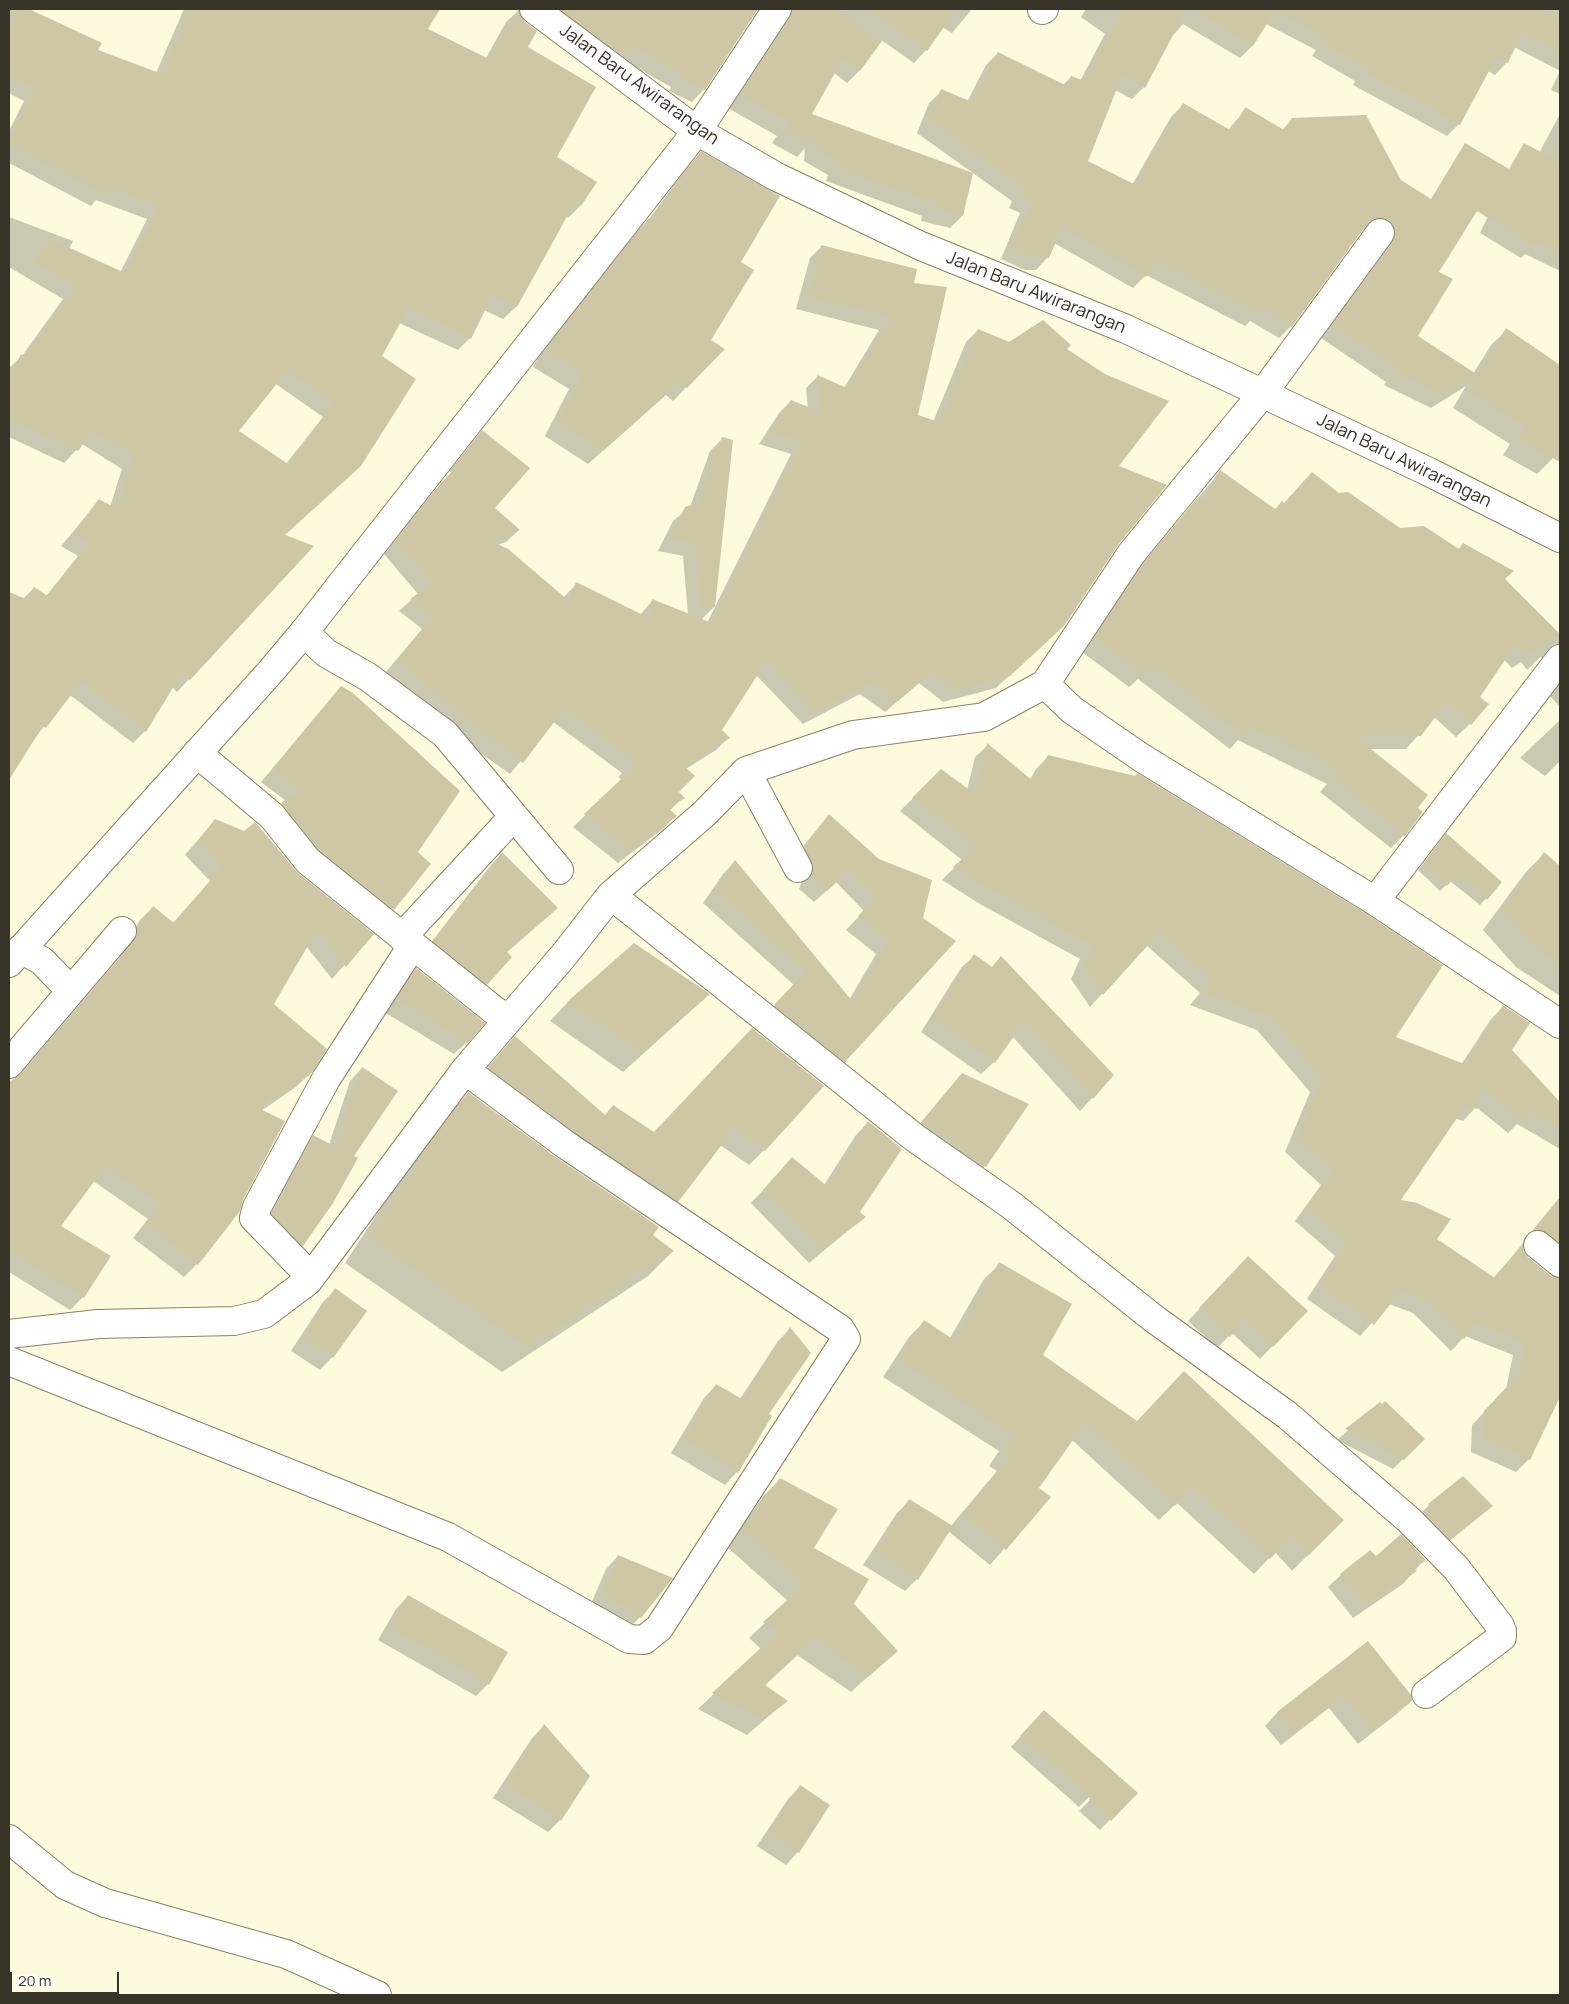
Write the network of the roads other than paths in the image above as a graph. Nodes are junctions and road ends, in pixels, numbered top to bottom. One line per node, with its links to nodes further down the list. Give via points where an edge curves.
1 (534, 9): 3 (street, Jalan Baru Awirarangan)
2 (777, 9): 3 (street)
3 (697, 131): 5 (street, Jalan Baru Awirarangan, via 775,176 921,246 1126,328); 7 (street)
4 (1380, 233): 5 (street)
5 (1263, 393): 6 (street, Jalan Baru Awirarangan); 9 (street, via 1131,554)
6 (1560, 538)
7 (304, 632): 10 (street); 12 (street, via 326,653 368,677 445,734)
8 (1560, 659): 16 (street)
9 (1045, 684): 11 (street, via 984,717 853,736); 16 (street, via 1072,710 1142,758)
10 (201, 756): 18 (street, via 272,816 308,861); 19 (street)
11 (746, 771): 13 (street); 15 (street, via 705,813)
12 (514, 816): 14 (street); 18 (street)
13 (798, 868)
14 (559, 870)
15 (611, 895): 20 (street); 29 (street, via 915,1138 1011,1205 1153,1318 1287,1415 1409,1520 1456,1568 1502,1631 1502,1637)
16 (1375, 901): 21 (street)
17 (122, 931): 19 (street)
18 (407, 942): 20 (street, via 495,1011); 26 (street, via 326,1080 257,1207 254,1218)
19 (40, 968): 22 (street)
20 (510, 1018): 23 (street)
21 (1560, 1024)
22 (15, 1044)
23 (465, 1070): 26 (street); 28 (street, via 566,1145 840,1329 846,1339 659,1628 644,1640 629,1639 448,1537)
24 (1538, 1246): 25 (street)
25 (1560, 1263)
26 (311, 1277): 27 (street, via 264,1314 234,1321 98,1324)
27 (9, 1334)
28 (9, 1361)
29 (1426, 1694)
30 (9, 1839): 31 (street, via 65,1886 105,1904 286,1954)
31 (377, 1995)

